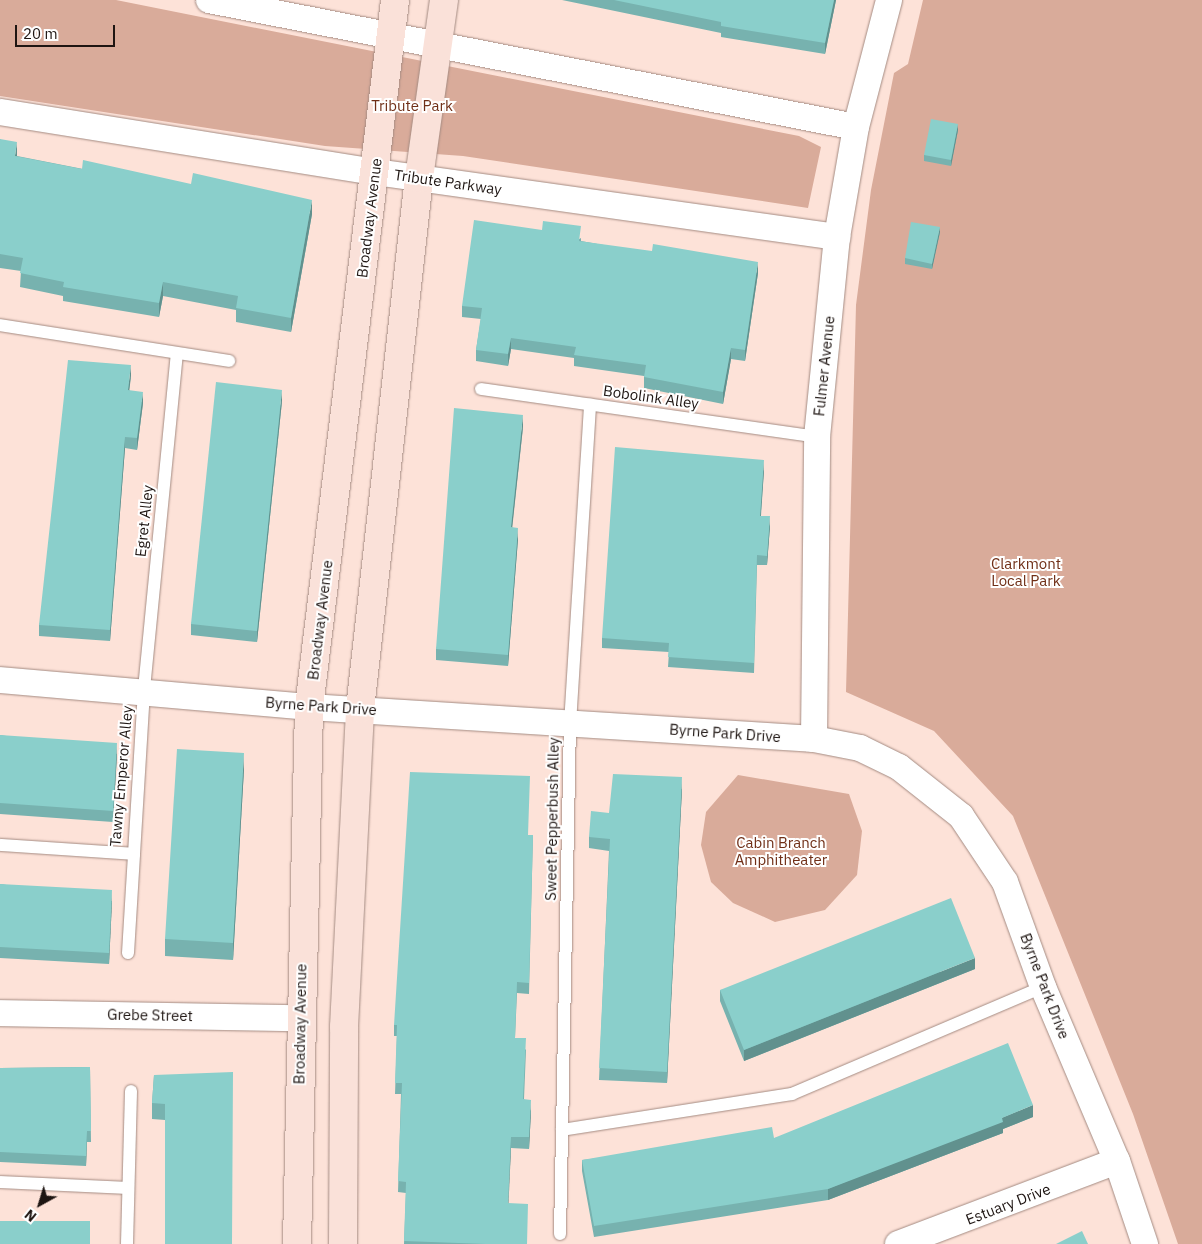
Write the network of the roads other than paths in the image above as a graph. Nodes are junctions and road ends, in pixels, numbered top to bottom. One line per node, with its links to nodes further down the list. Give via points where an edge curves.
1 (209, 0): 5 (street)
2 (395, 0): 5 (street, Broadway Avenue)
3 (444, 0): 6 (street)
4 (889, 0): 8 (street, Fulmer Avenue)
5 (387, 37): 6 (street); 9 (street, Broadway Avenue)
6 (436, 47): 8 (street); 10 (street)
7 (0, 112): 9 (street, Tribute Parkway)
8 (856, 127): 11 (street, Fulmer Avenue)
9 (375, 172): 10 (street, Tribute Parkway); 20 (street, Broadway Avenue)
10 (419, 178): 11 (street, Tribute Parkway); 21 (street)
11 (837, 237): 17 (street, Fulmer Avenue)
12 (0, 325): 13 (lane)
13 (177, 355): 14 (lane); 19 (lane, Egret Alley)
14 (229, 361)
15 (481, 389): 16 (lane, Bobolink Alley)
16 (590, 405): 17 (lane, Bobolink Alley); 22 (lane, Sweet Pepperbush Alley)
17 (817, 437): 23 (street, Fulmer Avenue)
18 (0, 680): 19 (street, Byrne Park Drive)
19 (144, 689): 20 (street, Byrne Park Drive); 25 (lane, Tawny Emperor Alley)
20 (309, 706): 21 (street, Byrne Park Drive); 29 (street, Broadway Avenue)
21 (360, 709): 22 (street, Byrne Park Drive); 39 (street, via 344,1026)
22 (570, 724): 23 (street, Byrne Park Drive); 31 (lane, Sweet Pepperbush Alley)
23 (814, 739): 27 (street, Byrne Park Drive, via 860,748 899,767 961,816 1005,882)
24 (0, 845): 25 (lane, Tawny Emperor Alley)
25 (134, 854): 26 (lane)
26 (128, 953)
27 (1043, 986): 31 (lane, via 792,1094); 32 (street, Byrne Park Drive)
28 (0, 1013): 29 (street, Grebe Street)
29 (299, 1018): 38 (street, Broadway Avenue)
30 (130, 1091): 34 (lane)
31 (562, 1130): 35 (lane, Sweet Pepperbush Alley)
32 (1117, 1161): 36 (street, Estuary Drive); 40 (street, Byrne Park Drive)
33 (0, 1182): 34 (lane)
34 (128, 1188): 37 (lane)
35 (560, 1234)
36 (911, 1242)
37 (127, 1244)
38 (296, 1244)
39 (343, 1244)
40 (1145, 1244)

